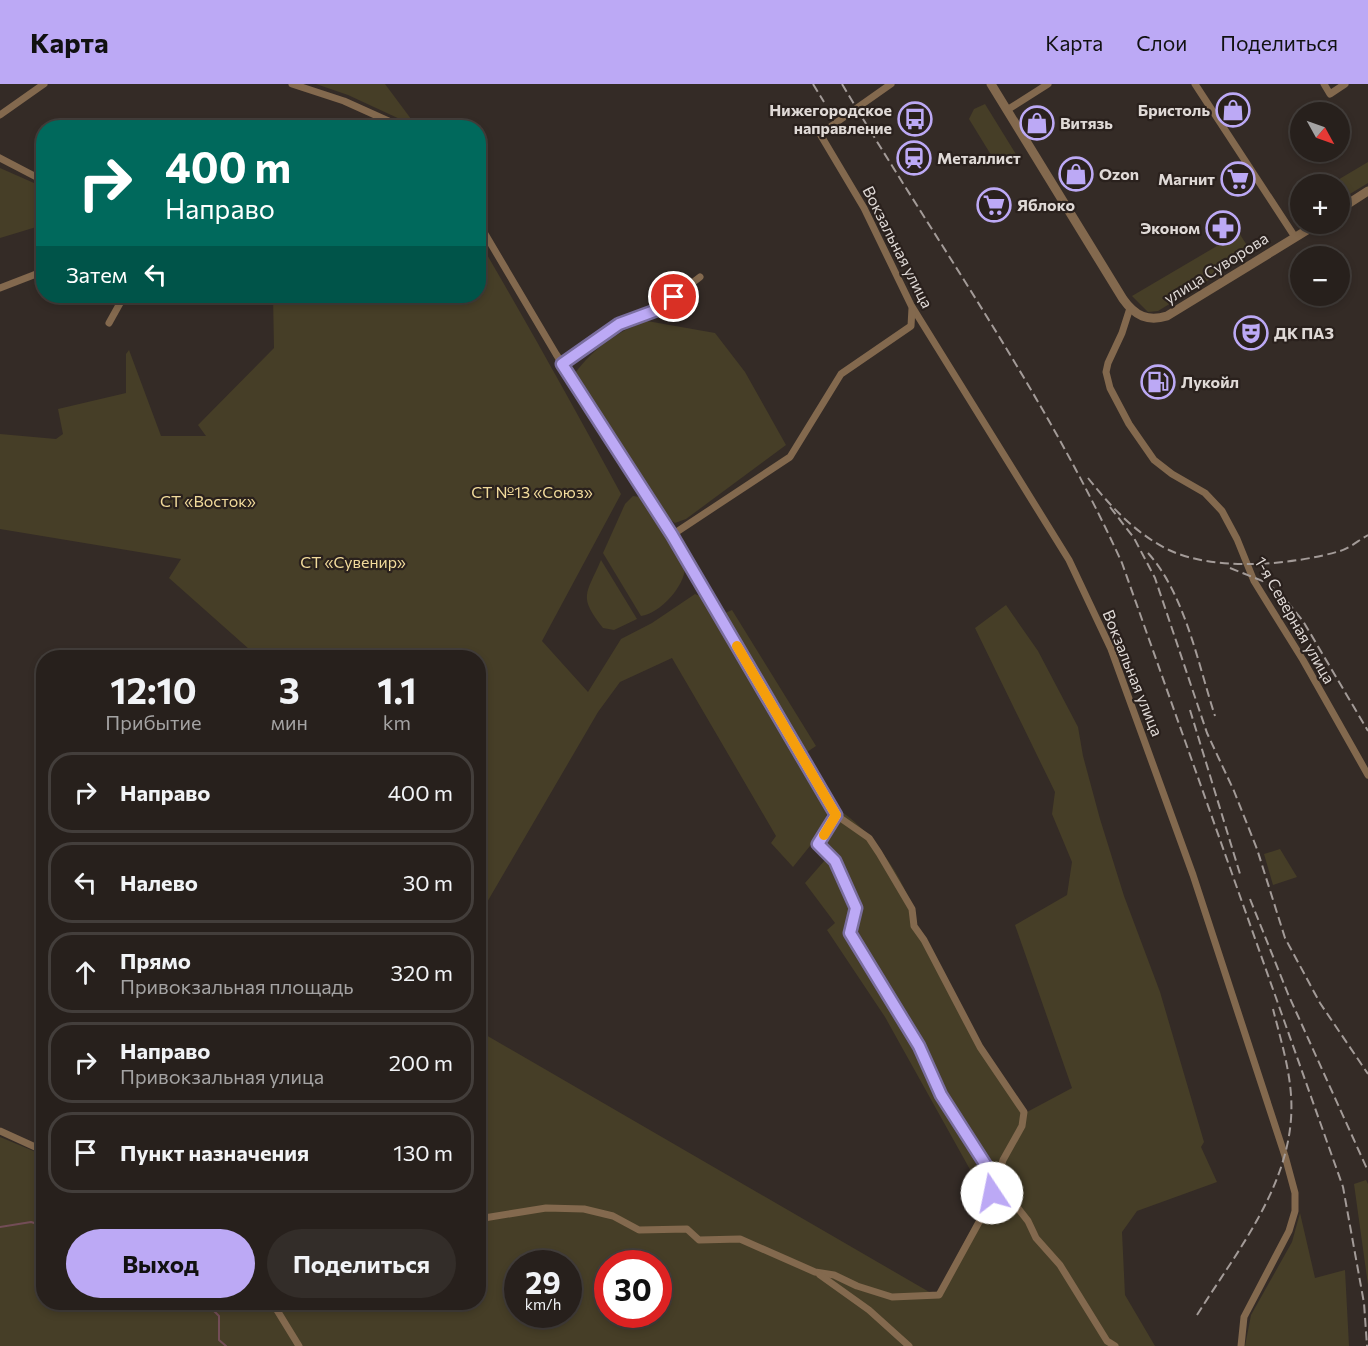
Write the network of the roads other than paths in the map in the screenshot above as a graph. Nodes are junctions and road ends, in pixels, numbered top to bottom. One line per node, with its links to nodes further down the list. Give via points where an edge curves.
1 (44, 84): 10 (street)
2 (292, 84): 11 (street, via 344,100)
3 (891, 84): 23 (street, Вокзальная улица, via 820,134 864,208)
4 (991, 84): 9 (street)
5 (1048, 84): 9 (street)
6 (1195, 84): 18 (street)
7 (1324, 84): 8 (street, via 1330,94)
8 (1345, 84)
9 (1007, 110): 24 (street)
10 (0, 115)
11 (387, 120)
12 (0, 158): 13 (street)
13 (36, 177)
14 (1368, 191): 15 (street)
15 (1350, 203)
16 (1300, 234): 18 (street, улица Суворова)
17 (486, 236): 26 (street)
18 (1295, 237): 24 (street, улица Суворова, via 1167,316 1144,317)
19 (36, 274): 21 (street)
20 (700, 278): 26 (street, via 657,310 619,324)
21 (0, 288)
22 (120, 303): 25 (street)
23 (911, 305): 27 (street, via 911,326 841,374 790,457); 39 (street, Вокзальная улица, via 1069,560 1111,649 1190,864 1285,1156 1295,1194 1295,1211 1289,1231 1245,1317)
24 (1130, 308): 28 (street, 1-я Северная улица, via 1108,363 1110,388 1154,460 1205,493 1222,511 1254,582)
25 (109, 323)
26 (562, 364): 27 (street)
27 (672, 535): 29 (street)
28 (1368, 775)
29 (836, 815): 32 (street, via 818,844 835,861 856,908 850,933 919,1046 941,1095); 32 (street, via 868,838 879,853 912,909 914,926 980,1047 1024,1112 1022,1126)
30 (0, 1131): 31 (street)
31 (36, 1147)
32 (996, 1181): 34 (street, via 990,1202 939,1295 892,1297 834,1275); 38 (street, via 1060,1265 1107,1341)
33 (486, 1218): 34 (street, via 546,1209 584,1209 613,1216 639,1230 687,1229 699,1240 740,1239)
34 (815, 1272): 37 (street, via 869,1310)
35 (277, 1310): 36 (street)
36 (298, 1346)
37 (909, 1346)
38 (1115, 1346)
39 (1241, 1346)

